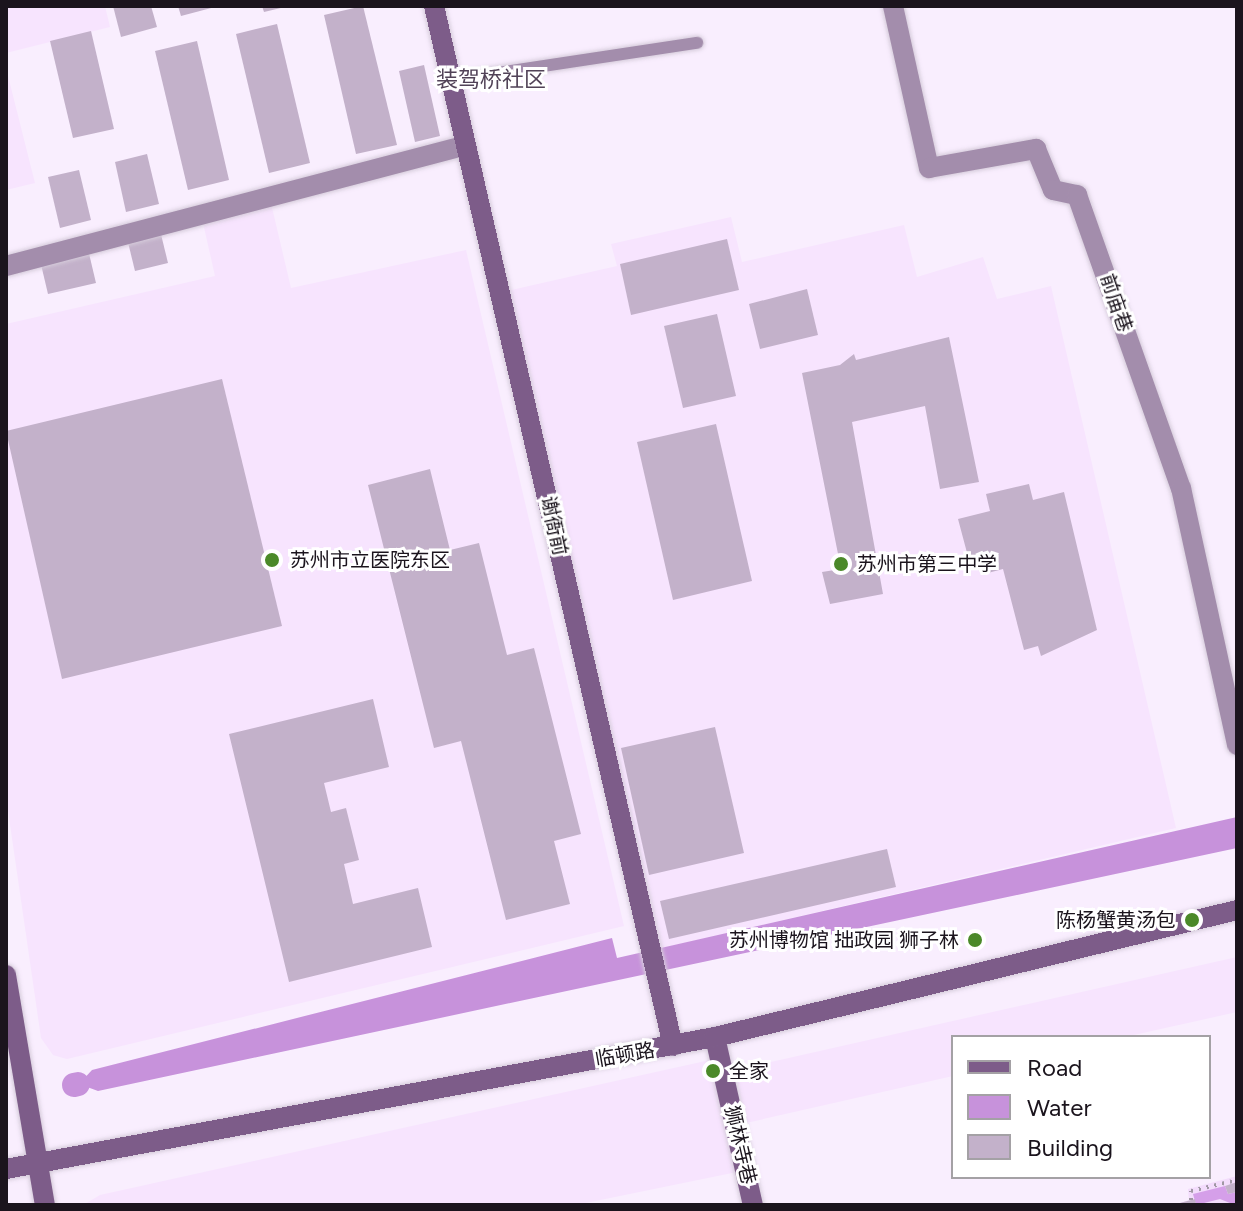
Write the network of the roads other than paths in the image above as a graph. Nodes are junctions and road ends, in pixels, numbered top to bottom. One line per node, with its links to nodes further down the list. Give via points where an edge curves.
1 (434, 6): 4 (main road, 谢衙前)
2 (893, 6): 7 (street, 前庙巷, via 929,168 1036,149 1053,190 1077,195 1181,488)
3 (697, 43): 4 (lane)
4 (451, 80): 5 (main road, 谢衙前)
5 (464, 146): 6 (street); 11 (main road, 谢衙前)
6 (6, 266)
7 (1237, 745)
8 (1237, 910): 10 (main road, 临顿路)
9 (6, 975): 12 (main road)
10 (715, 1037): 11 (main road, 临顿路); 16 (main road, 狮林寺巷)
11 (673, 1046): 13 (main road, 临顿路)
12 (13, 1070): 13 (main road)
13 (37, 1164): 14 (main road, 临顿路); 15 (main road)
14 (6, 1169)
15 (45, 1205)
16 (753, 1205)

